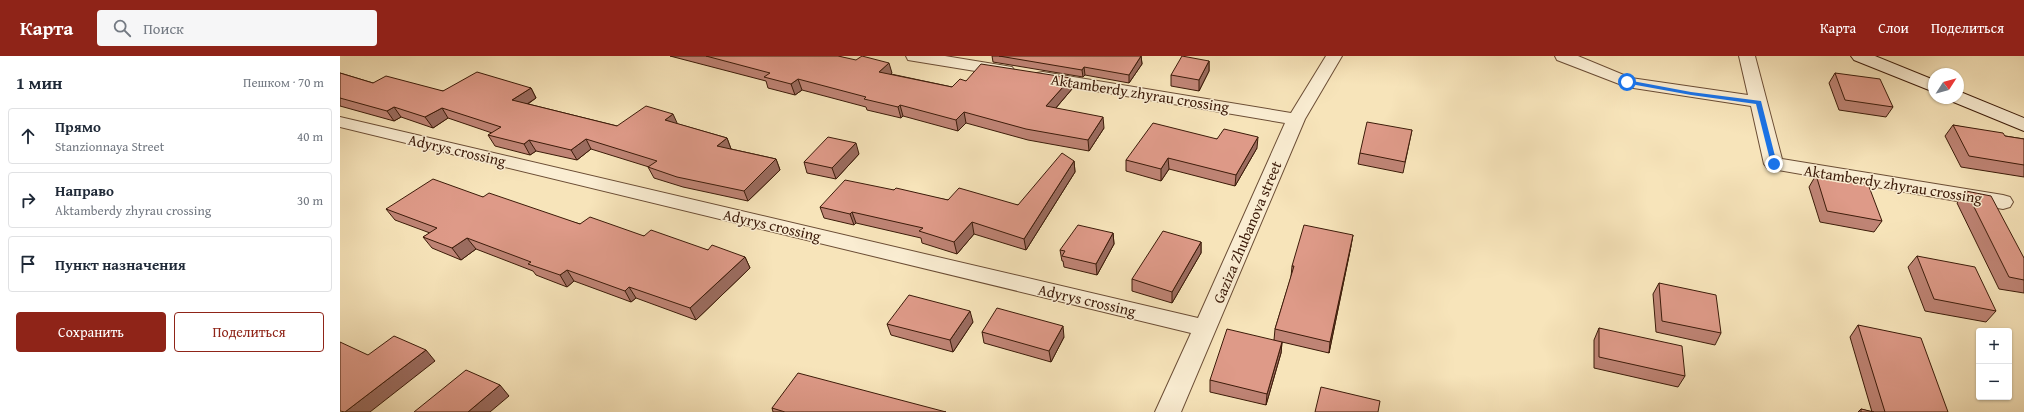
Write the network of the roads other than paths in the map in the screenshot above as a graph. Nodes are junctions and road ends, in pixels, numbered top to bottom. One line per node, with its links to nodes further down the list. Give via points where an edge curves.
1 (914, 56): 9 (street, Aktamberdy zhyrau crossing)
2 (1334, 56): 9 (street, Gaziza Zhubanova street)
3 (1563, 56): 8 (street, via 1627,82)
4 (1747, 56): 8 (street, Aktamberdy zhyrau crossing)
5 (1860, 56): 6 (main road)
6 (1928, 84)
7 (1964, 100): 11 (main road)
8 (1759, 102): 12 (street, Aktamberdy zhyrau crossing, via 1774,164)
9 (1296, 119): 13 (street, Gaziza Zhubanova street)
10 (340, 122): 13 (street, Adyrys crossing)
11 (2024, 125)
12 (2004, 202)
13 (1205, 328): 14 (street, Gaziza Zhubanova street)
14 (1168, 412)

